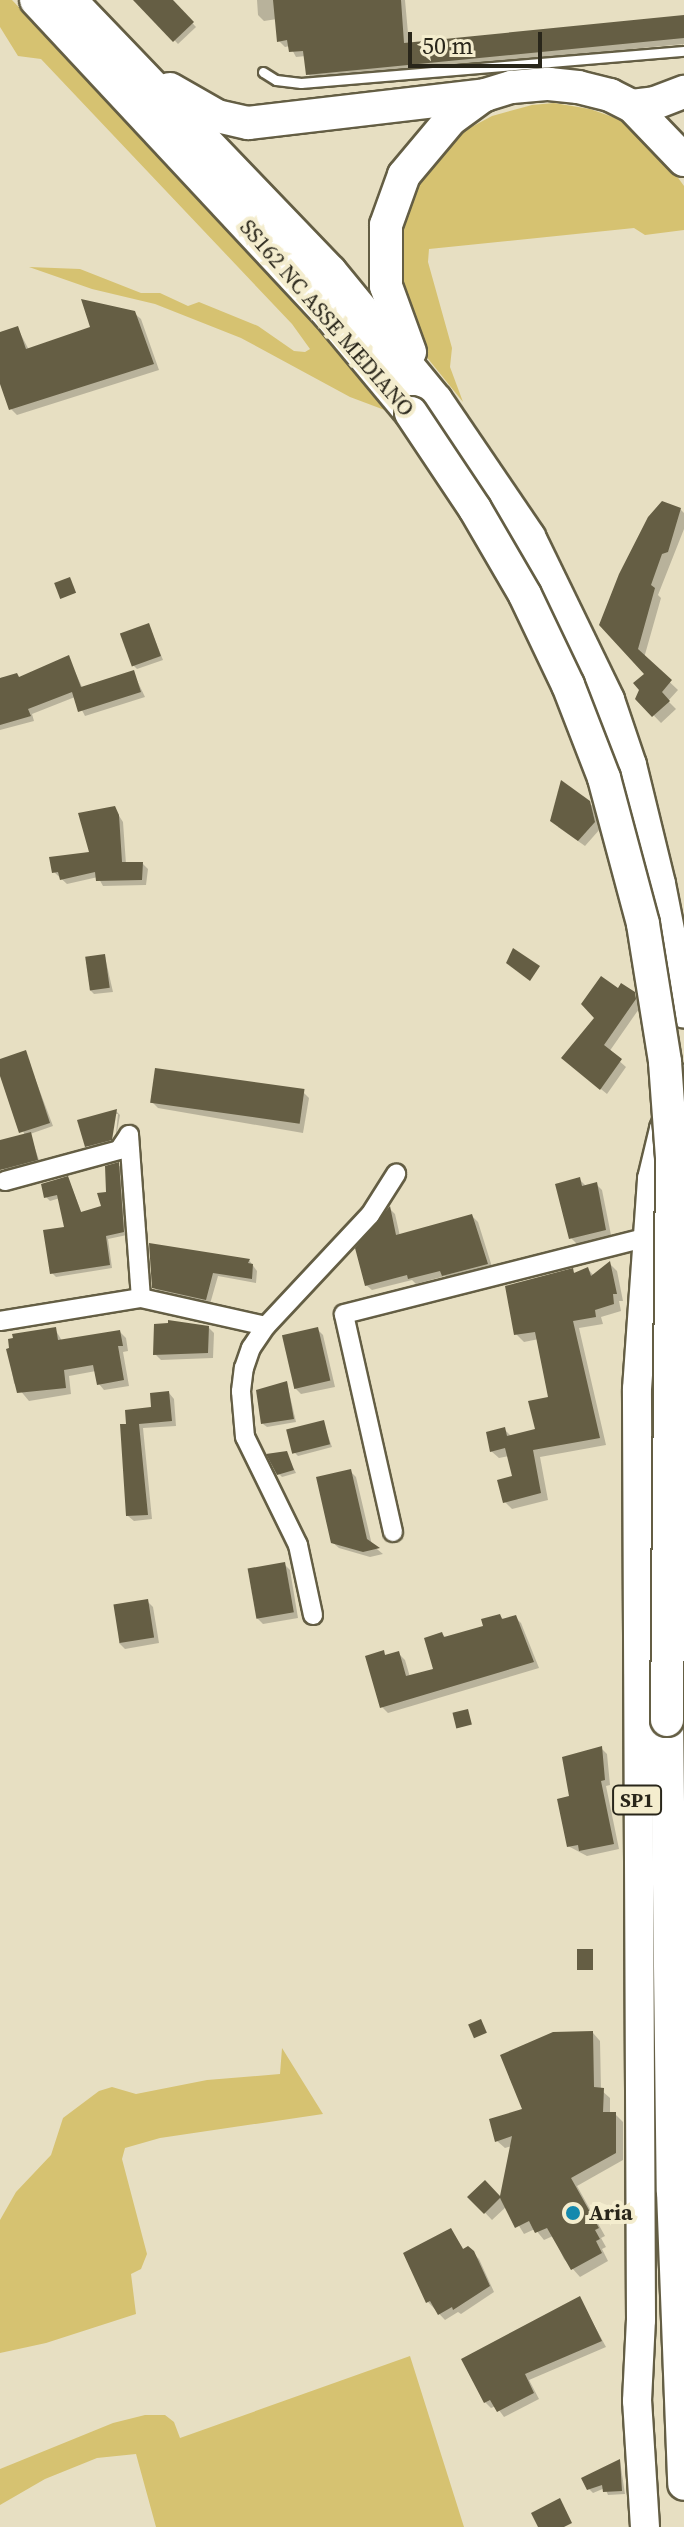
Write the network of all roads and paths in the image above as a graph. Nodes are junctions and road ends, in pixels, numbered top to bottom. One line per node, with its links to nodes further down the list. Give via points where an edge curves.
1 (36, 0): 10 (highway, SS162 NC ASSE MEDIANO, via 328,313)
2 (70, 0): 3 (highway, SS162 NC ASSE MEDIANO)
3 (107, 40): 7 (highway, via 183,98 217,116 248,123); 10 (highway, SS162 NC ASSE MEDIANO, via 330,271)
4 (684, 51): 5 (lane, via 301,83 276,80)
5 (263, 72)
6 (684, 92): 8 (highway)
7 (485, 95): 8 (highway, via 549,84 610,95); 10 (highway, via 451,119 404,175 386,225 386,286)
8 (632, 106): 9 (highway)
9 (684, 160)
10 (424, 406): 11 (highway, SS162 NC ASSE MEDIANO, via 529,537 608,700 659,884); 21 (highway, SS162 NC ASSE MEDIANO, bridge, via 525,595 604,778 643,924 665,1062 672,1158 667,1720 673,2191)
11 (684, 1012)
12 (684, 1079): 15 (main road, SP1, via 652,1179)
13 (396, 1174): 18 (street, via 370,1215)
14 (5, 1181): 16 (street, via 119,1150 129,1135)
15 (648, 1237): 19 (street, via 344,1314); 22 (main road, SP1, via 637,1389 636,1756 641,2320 637,2401)
16 (141, 1298): 17 (street); 18 (street)
17 (0, 1321)
18 (266, 1326): 20 (street, via 244,1368 242,1421 298,1545)
19 (393, 1532)
20 (313, 1615)
21 (684, 2484)
22 (645, 2527)

